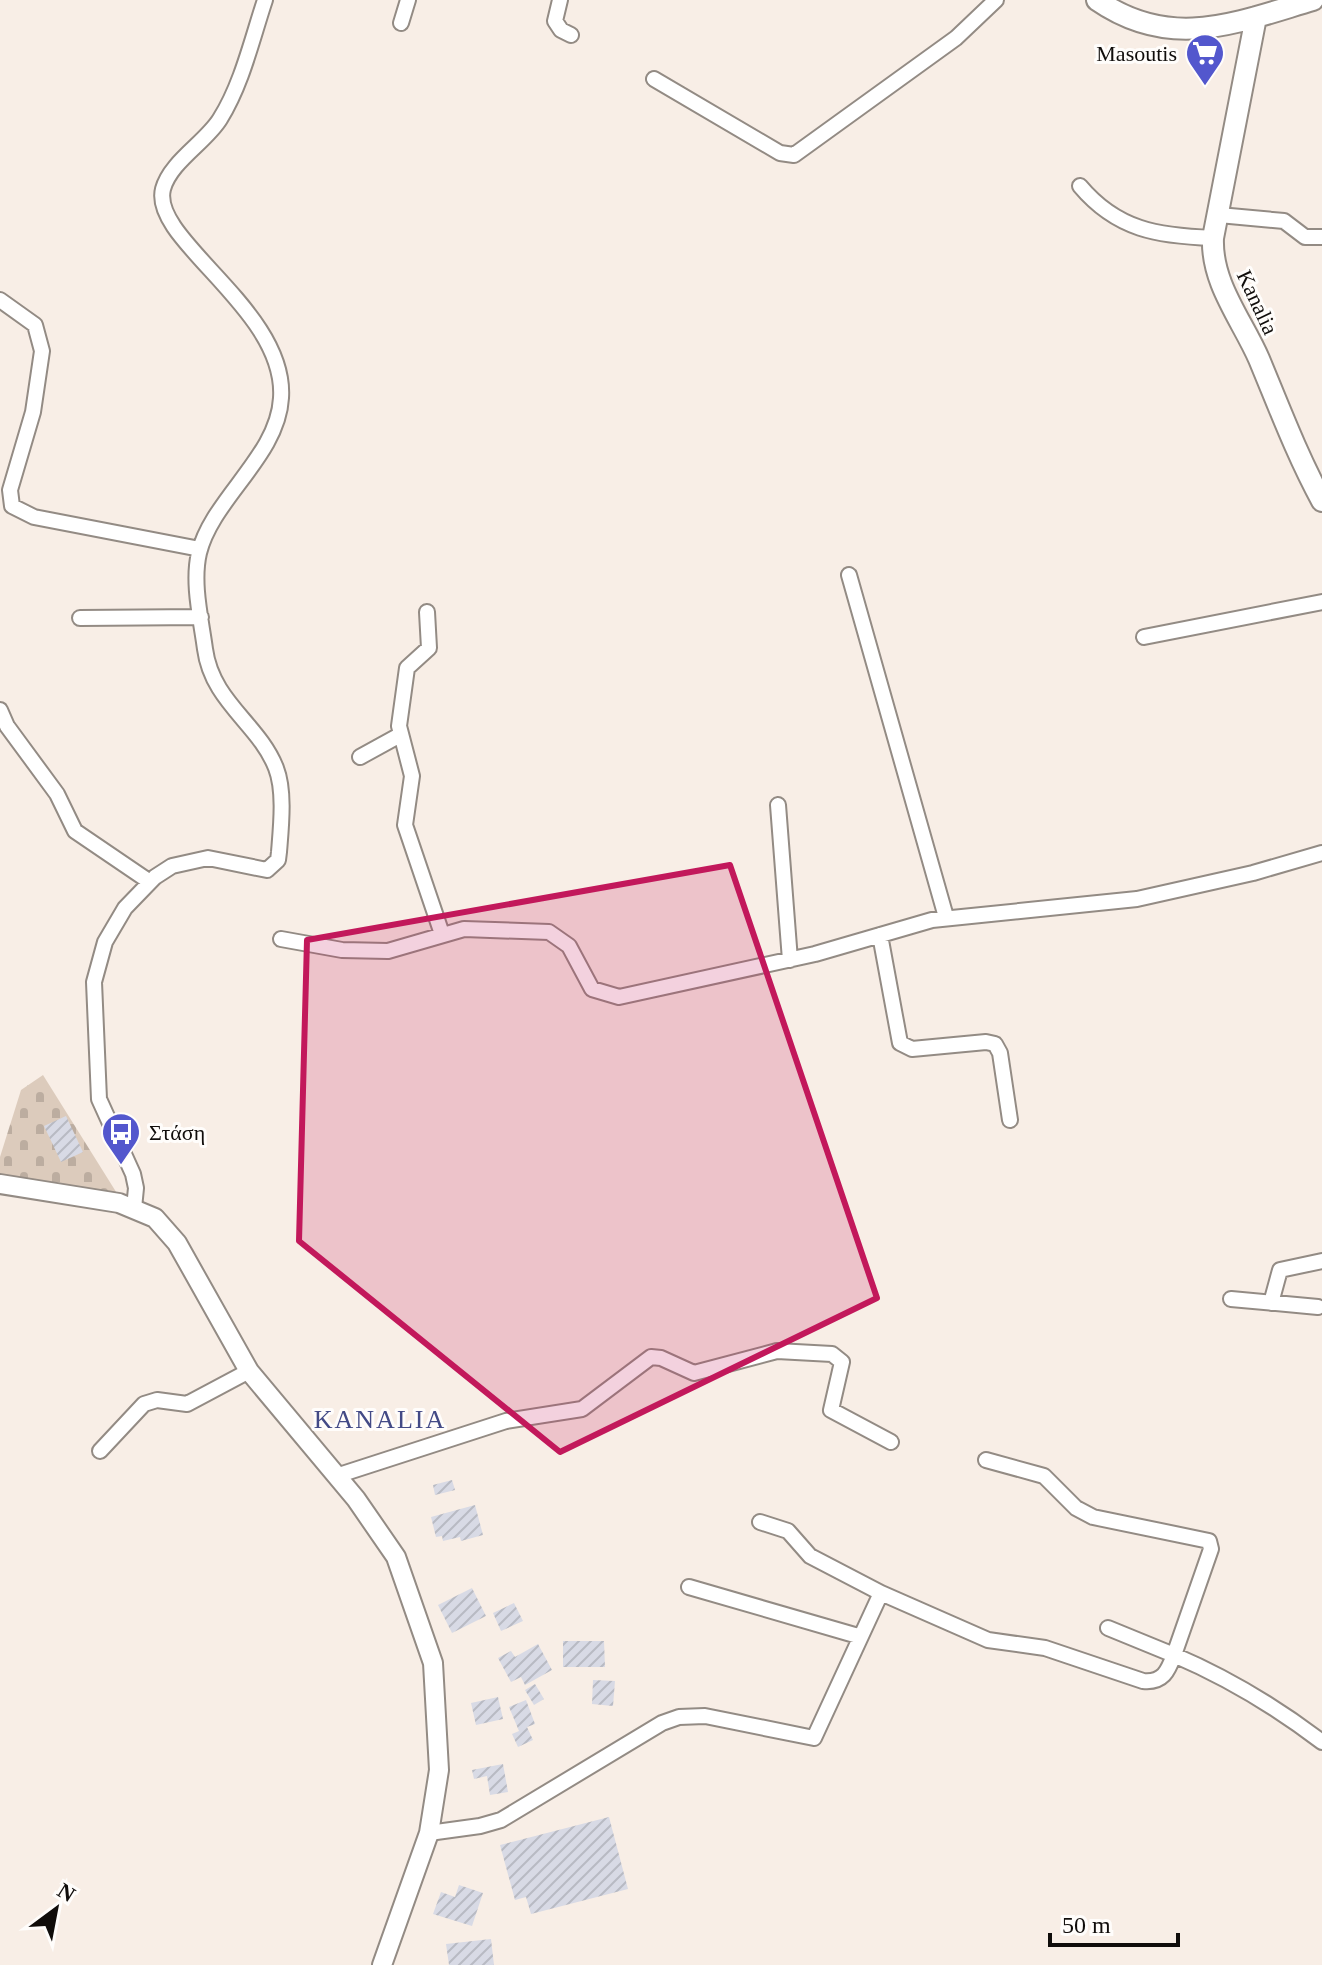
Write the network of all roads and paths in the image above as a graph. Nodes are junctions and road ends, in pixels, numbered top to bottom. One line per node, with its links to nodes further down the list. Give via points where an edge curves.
1 (265, 0): 17 (street, via 219,121 163,188 165,214 251,314 280,366 282,380 278,415 268,438)
2 (408, 0): 8 (street)
3 (560, 0): 9 (street, via 555,21)
4 (996, 0): 10 (street, via 956,38 794,155 780,153)
5 (1097, 0): 7 (main road, via 1137,22 1169,30)
6 (1313, 0): 7 (main road)
7 (1256, 17): 12 (main road, Kanalia)
8 (401, 23)
9 (571, 35)
10 (654, 79)
11 (1080, 186): 14 (street, via 1105,213 1130,225)
12 (1219, 215): 13 (street, via 1279,219 1305,237); 14 (main road, Kanalia)
13 (1322, 237)
14 (1213, 238): 16 (main road, Kanalia, via 1223,287)
15 (0, 300): 17 (street, via 35,325 42,351 33,412 9,495 12,506 34,517)
16 (1322, 501)
17 (200, 549): 21 (street)
18 (849, 575): 30 (street)
19 (1322, 602): 23 (street)
20 (427, 612): 25 (street, via 430,646 406,671)
21 (201, 617): 22 (street); 29 (street, via 214,677 277,770 278,860 267,870 208,858 172,866)
22 (80, 618)
23 (1144, 637)
24 (0, 710): 29 (street, via 57,794 75,831)
25 (400, 735): 26 (street); 31 (street, via 412,776 405,825)
26 (360, 757)
27 (778, 805): 34 (street)
28 (1322, 853): 30 (street, via 1137,899)
29 (150, 882): 37 (street, via 112,925 94,982 99,1099 133,1174)
30 (946, 917): 32 (street)
31 (442, 934): 33 (street, via 388,951 342,950); 34 (street, via 472,929 549,932 569,946 592,989 619,997)
32 (880, 935): 34 (street); 35 (street, via 900,1043 912,1049 995,1044)
33 (281, 939)
34 (790, 960)
35 (1010, 1120)
36 (0, 1184): 37 (street)
37 (134, 1208): 42 (street, via 170,1233)
38 (1322, 1261): 40 (street, via 1280,1270)
39 (1231, 1299): 40 (street)
40 (1271, 1303): 41 (street)
41 (1318, 1307)
42 (249, 1371): 44 (street, via 187,1404 148,1401); 46 (street)
43 (891, 1442): 46 (street, via 831,1410 841,1367 837,1355 777,1351 694,1373 651,1357 582,1409 506,1421)
44 (100, 1451)
45 (986, 1460): 52 (street, via 1044,1476 1076,1508 1093,1517 1209,1541 1211,1549)
46 (336, 1476): 54 (street, via 396,1557 433,1663 440,1737)
47 (760, 1522): 49 (street, via 788,1531 810,1556)
48 (689, 1587): 51 (street)
49 (881, 1593): 51 (street); 52 (street, via 988,1640 1045,1648 1143,1681 1164,1676)
50 (1108, 1628): 52 (street)
51 (858, 1636): 54 (street, via 814,1738 705,1716 679,1717 522,1810 480,1826)
52 (1174, 1655): 53 (street, via 1280,1710)
53 (1322, 1742)
54 (429, 1833): 55 (street)
55 (382, 1965)

